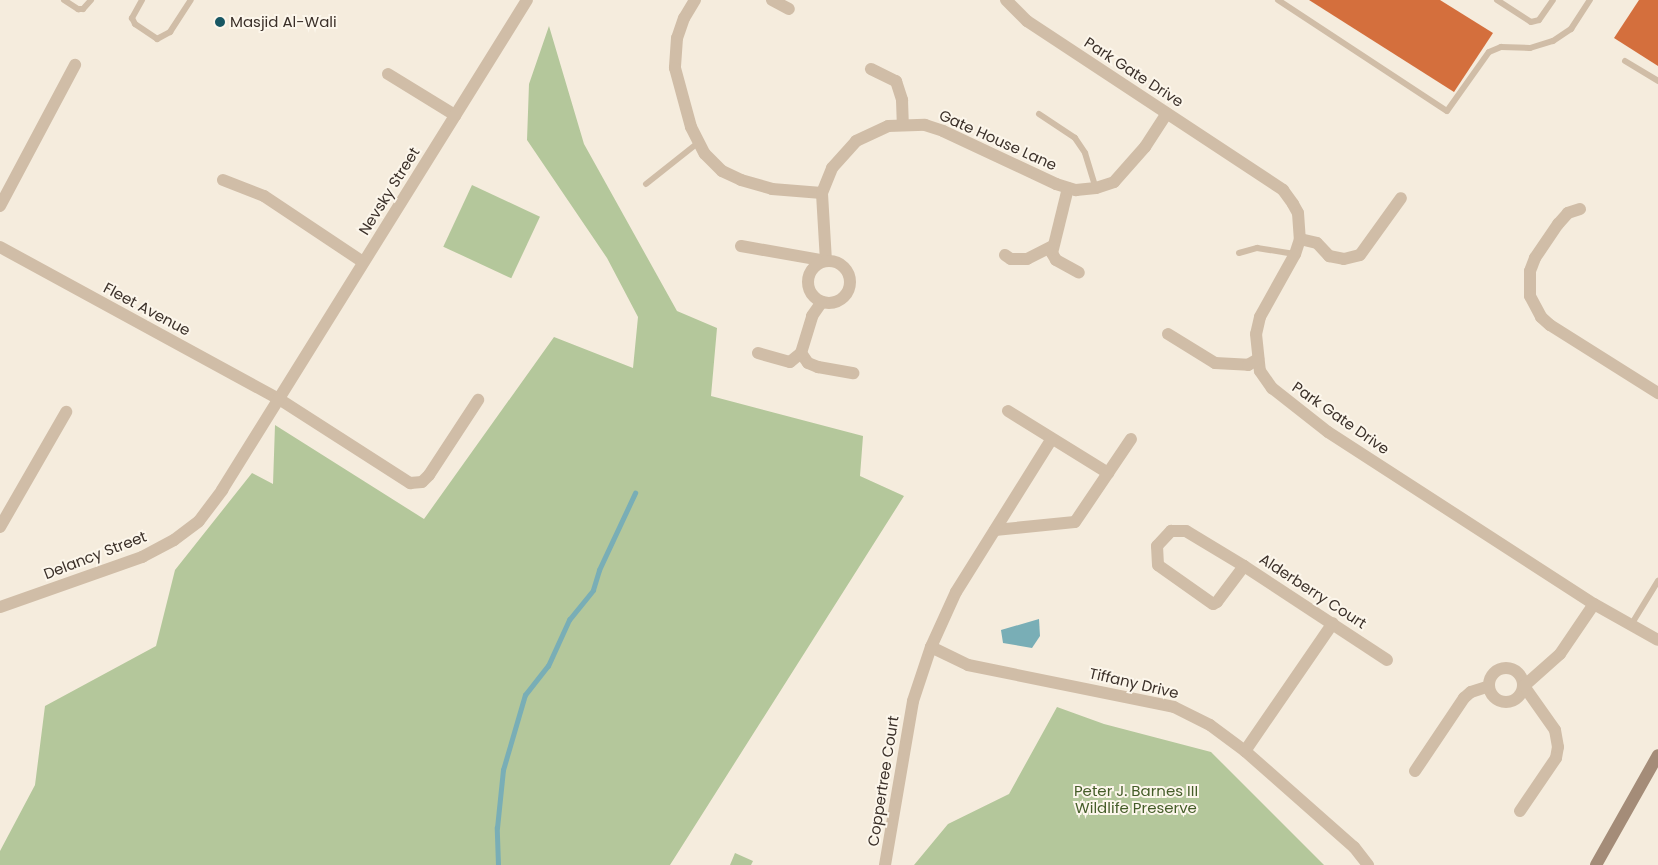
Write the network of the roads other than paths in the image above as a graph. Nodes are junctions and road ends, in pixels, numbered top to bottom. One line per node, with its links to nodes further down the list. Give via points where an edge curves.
1 (64, 0): 2 (lane, via 83,9)
2 (91, 0)
3 (142, 0): 4 (lane, via 132,18 135,24 157,39 170,32)
4 (191, 0)
5 (527, 0): 22 (street, Nevsky Street)
6 (695, 0): 24 (street, via 684,18 675,58 679,87)
7 (772, 0): 14 (street)
8 (1006, 0): 20 (street, Park Gate Drive, via 1027,21)
9 (1278, 0): 12 (lane, via 1447,111 1489,52 1501,47 1542,46 1558,38 1571,29)
10 (1497, 0): 13 (lane)
11 (1553, 0): 13 (lane, via 1539,20 1530,22)
12 (1590, 0)
13 (1508, 3)
14 (789, 8)
15 (1625, 61): 19 (lane)
16 (75, 65): 31 (street)
17 (871, 69): 23 (street, via 896,81)
18 (388, 74): 22 (street)
19 (1658, 81)
20 (1166, 113): 28 (street, via 1130,166 1114,182); 33 (street, Park Gate Drive, via 1283,190 1298,213)
21 (1039, 114): 28 (lane, via 1075,138 1085,152)
22 (455, 115): 40 (street, Nevsky Street)
23 (904, 124): 27 (street, Gate House Lane, via 924,125 943,131); 29 (street, Gate House Lane, via 871,131 856,140 832,168)
24 (699, 142): 26 (lane); 29 (street, via 705,154 722,171 740,180 772,189)
25 (224, 180): 40 (street, via 264,196)
26 (646, 184)
27 (1068, 188): 28 (street, Gate House Lane); 36 (street)
28 (1096, 188)
29 (822, 193): 41 (street)
30 (1401, 198): 33 (street, via 1360,255 1344,259 1329,256 1317,243)
31 (0, 206)
32 (1580, 209): 49 (street, via 1568,213 1535,258 1530,272 1530,296 1541,317 1550,325)
33 (1300, 239): 39 (street, Park Gate Drive)
34 (741, 246): 41 (street)
35 (0, 247): 50 (street, Fleet Avenue)
36 (1051, 247): 38 (street, via 1026,258 1011,259); 42 (street, via 1056,260)
37 (1238, 253): 39 (lane, via 1257,248)
38 (1005, 254)
39 (1295, 254): 47 (street, Park Gate Drive, via 1260,317 1256,334)
40 (363, 262): 50 (street, Nevsky Street)
41 (826, 262): 43 (street, via 813,268 807,280 811,294); 43 (street, via 845,268 850,288 841,300)
42 (1079, 273)
43 (821, 303): 46 (street, via 812,316)
44 (1168, 334): 47 (street, via 1215,363 1248,365)
45 (758, 353): 46 (street, via 790,362)
46 (801, 353): 48 (street, via 808,363 818,367)
47 (1258, 359): 61 (street, Park Gate Drive, via 1260,371 1272,388 1328,432)
48 (853, 373)
49 (1658, 393)
50 (279, 398): 51 (street, Fleet Avenue, via 415,484 433,470); 62 (street, Delancy Street, via 199,521 174,540 142,557)
51 (478, 400)
52 (1008, 411): 55 (street)
53 (66, 412): 57 (street)
54 (1131, 439): 56 (street)
55 (1051, 440): 56 (street); 58 (street, Coppertree Court)
56 (1108, 473): 58 (street, via 1075,522)
57 (0, 527)
58 (995, 530): 66 (street, Coppertree Court, via 956,592)
59 (1244, 566): 59 (street, Alderberry Court, via 1186,531 1172,531 1157,546 1158,566 1213,604); 63 (street, Alderberry Court)
60 (1658, 581): 64 (lane)
61 (1594, 604): 64 (street, Park Gate Drive); 69 (street, via 1560,654)
62 (0, 607)
63 (1333, 623): 67 (street, Alderberry Court); 70 (street)
64 (1631, 625): 65 (street, Park Gate Drive)
65 (1658, 640)
66 (931, 647): 70 (street, Tiffany Drive, via 968,665 1174,707 1210,725); 74 (street, Coppertree Court, via 911,710)
67 (1387, 660)
68 (1489, 686): 69 (street, via 1497,700 1509,703 1519,697); 69 (street, via 1496,672 1506,668 1516,671); 72 (street, via 1464,698)
69 (1524, 686): 73 (street, via 1555,730 1558,747 1556,758)
70 (1245, 751): 75 (street, Tiffany Drive, via 1354,847)
71 (1658, 755): 76 (street)
72 (1415, 771)
73 (1520, 811)
74 (884, 865)
75 (1368, 865)
76 (1596, 865)

